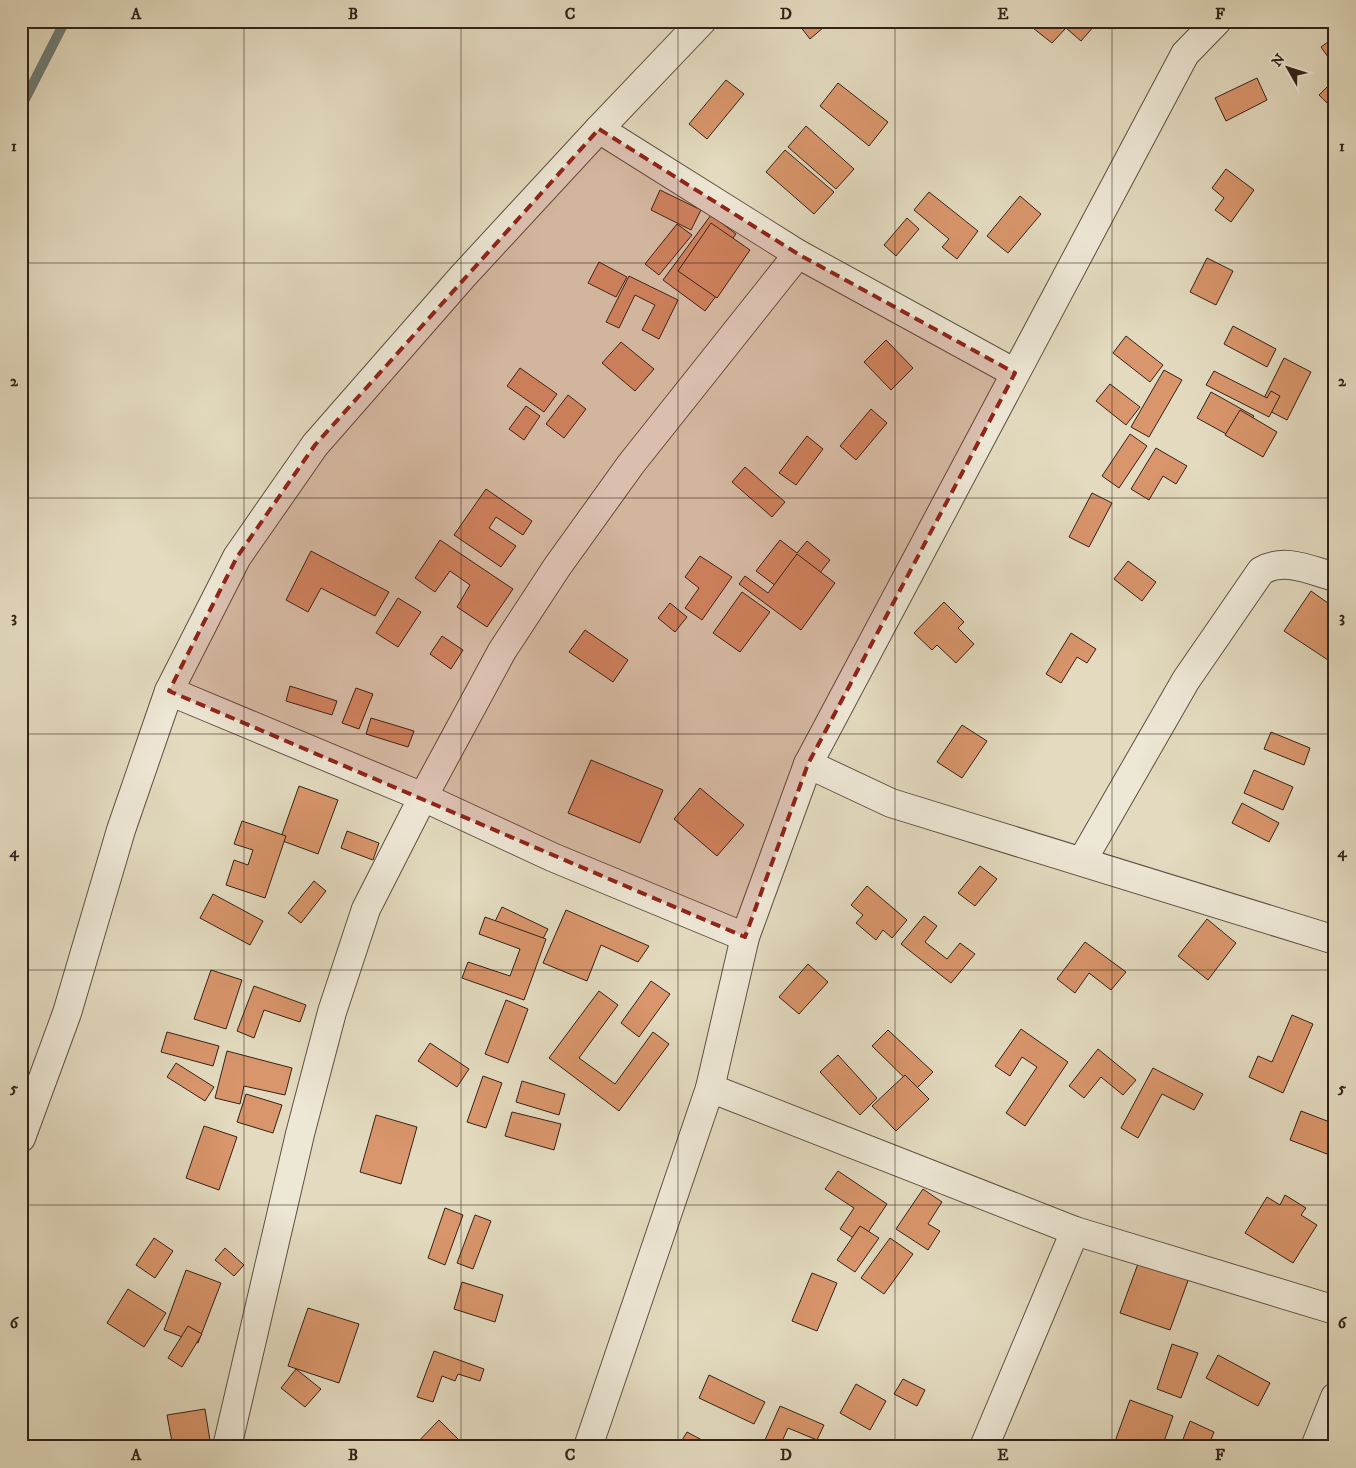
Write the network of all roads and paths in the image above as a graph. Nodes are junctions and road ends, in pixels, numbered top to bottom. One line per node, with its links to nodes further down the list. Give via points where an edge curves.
1 (702, 21): 3 (street)
2 (1217, 21): 5 (street, via 1186,54)
3 (599, 129): 4 (street); 7 (street, via 315,446 237,557)
4 (798, 254): 5 (street); 9 (street, via 631,464 557,567 502,651)
5 (1015, 373): 8 (street)
6 (1335, 577): 10 (street, via 1288,563 1271,565 1261,571 1186,680)
7 (169, 691): 9 (street); 14 (street, via 122,830 67,1013)
8 (808, 764): 10 (street, via 891,804); 11 (street)
9 (423, 797): 11 (street, via 552,857); 18 (street, via 366,909 332,1012)
10 (1082, 861): 12 (street)
11 (745, 937): 13 (street)
12 (1335, 940)
13 (710, 1088): 15 (street); 19 (street)
14 (21, 1138)
15 (1074, 1231): 16 (street); 20 (street)
16 (1335, 1310)
17 (1335, 1397): 21 (street)
18 (227, 1447)
19 (588, 1447)
20 (984, 1447)
21 (1315, 1447)

